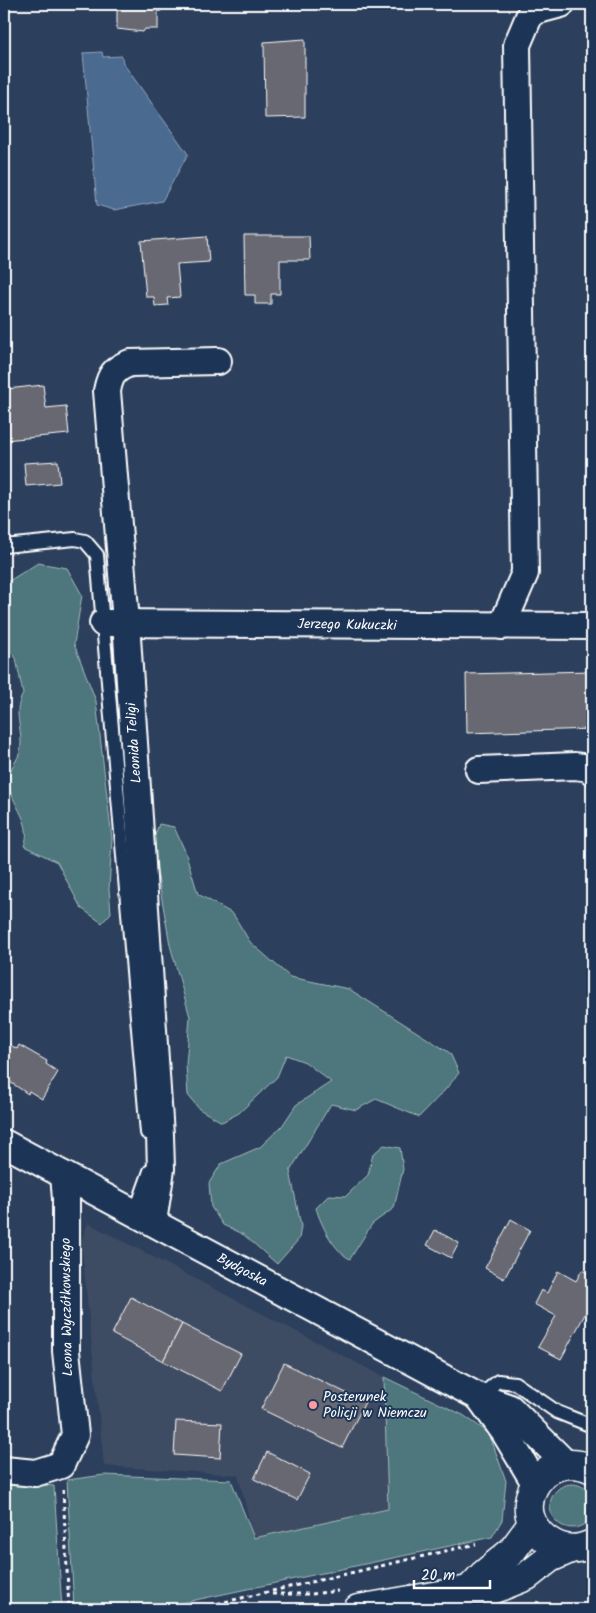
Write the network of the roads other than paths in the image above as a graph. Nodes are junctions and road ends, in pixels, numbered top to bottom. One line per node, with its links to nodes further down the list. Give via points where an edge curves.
1 (561, 4): 5 (street, via 530,12 517,45 524,572)
2 (218, 361): 4 (street, Leonida Teligi, via 130,363 109,376)
3 (4, 546): 4 (lane, via 75,539 85,541 97,555)
4 (114, 623): 5 (street, Jerzego Kukuczki); 11 (street, Leonida Teligi, via 160,1135 161,1169)
5 (502, 626): 6 (street, Jerzego Kukuczki)
6 (592, 626)
7 (479, 770): 8 (street, via 575,766)
8 (592, 771)
9 (4, 1143): 10 (street, Bydgoska)
10 (64, 1175): 11 (street, Bydgoska); 15 (street, Leona Wyczółkowskiego, via 66,1351 75,1435 61,1464 35,1473)
11 (144, 1218): 12 (street, Bydgoska)
12 (479, 1397): 13 (lane, via 498,1381 516,1382 557,1412); 14 (street, Bydgoska, via 510,1408); 16 (street, Bydgoska)
13 (592, 1426)
14 (579, 1467): 16 (street, via 546,1472)
15 (4, 1470)
16 (535, 1483): 17 (street, via 529,1497 528,1512)
17 (532, 1524): 18 (street, via 541,1537); 19 (street, via 512,1551)
18 (580, 1547): 19 (street, via 550,1558 527,1576 509,1584 492,1590)
19 (469, 1590): 20 (street)
20 (351, 1600)

